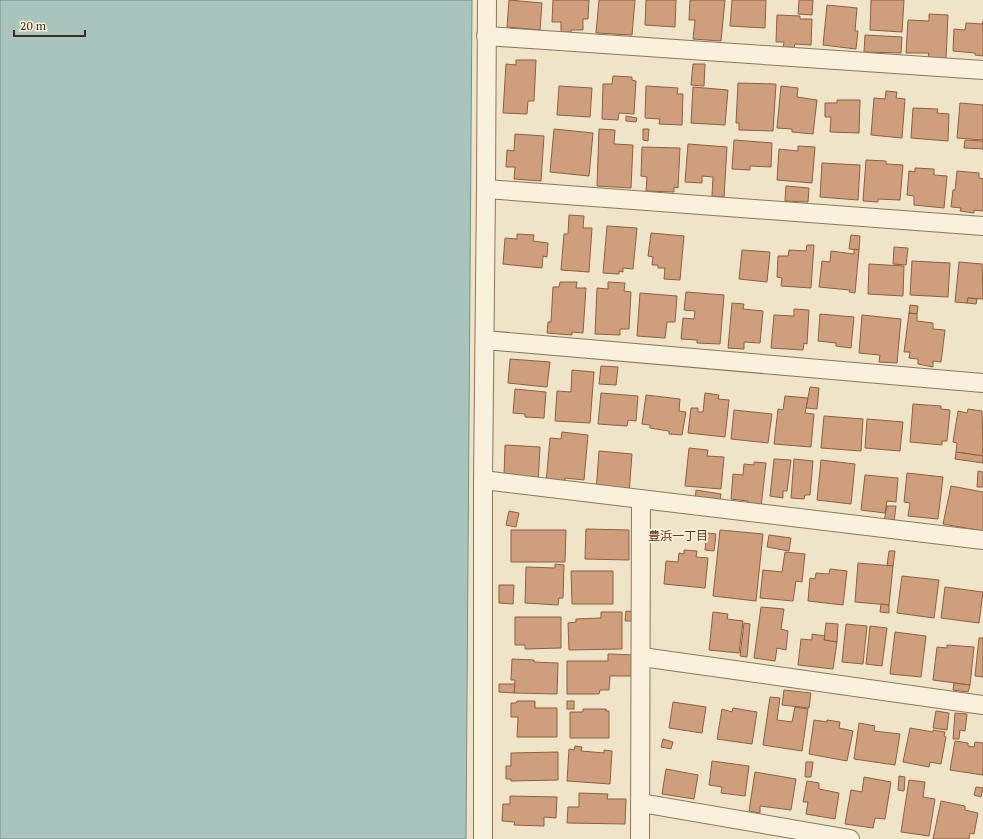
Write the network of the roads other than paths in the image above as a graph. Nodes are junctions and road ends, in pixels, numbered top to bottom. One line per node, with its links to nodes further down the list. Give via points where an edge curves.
1 (487, 0): 2 (street)
2 (486, 36): 3 (street); 4 (street)
3 (983, 70)
4 (486, 189): 5 (street); 6 (street)
5 (983, 226)
6 (485, 340): 7 (street); 8 (street)
7 (983, 384)
8 (483, 480): 9 (street); 14 (street)
9 (641, 499): 10 (street); 11 (street)
10 (983, 540)
11 (642, 657): 12 (street); 13 (street)
12 (983, 705)
13 (640, 803): 15 (street); 16 (street)
14 (483, 839)
15 (640, 839)
16 (850, 839)

